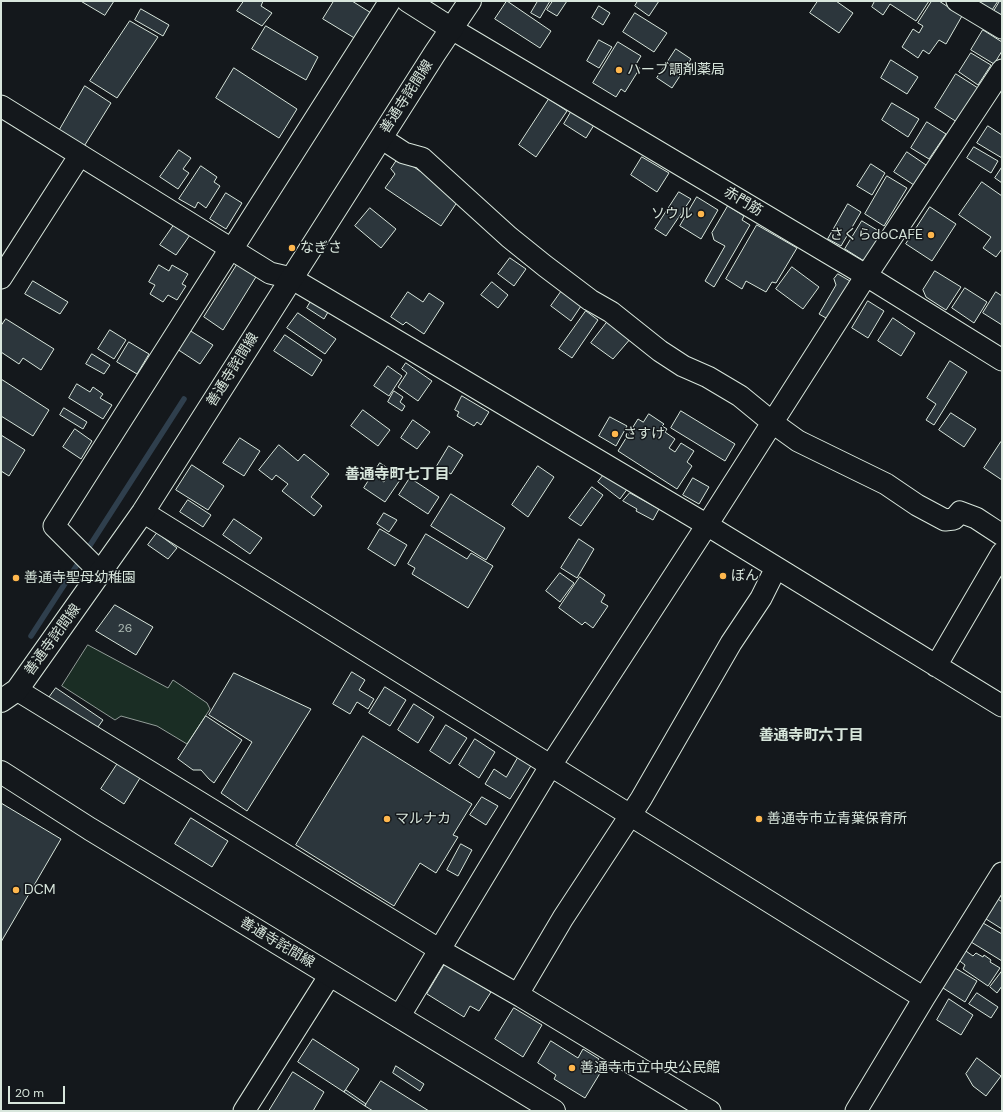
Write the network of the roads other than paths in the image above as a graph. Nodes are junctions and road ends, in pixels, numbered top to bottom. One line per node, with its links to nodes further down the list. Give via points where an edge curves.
1 (390, 1): 11 (street)
2 (408, 1): 6 (main road)
3 (470, 1): 6 (main road, 善通寺詫間線)
4 (957, 1): 5 (street)
5 (1002, 28)
6 (452, 29): 9 (main road, 善通寺詫間線); 12 (street, 赤門筋)
7 (1002, 70): 12 (street, via 885,257)
8 (1, 106): 10 (street)
9 (381, 138): 14 (main road, 善通寺詫間線); 16 (street, via 404,153 422,158 545,266 590,300 611,312 660,351 740,396)
10 (80, 155): 11 (street); 13 (street)
11 (230, 249): 14 (street, via 270,273); 22 (street, via 54,526)
12 (867, 276): 15 (street, 赤門筋); 16 (street)
13 (1, 278)
14 (291, 278): 17 (main road, 善通寺詫間線); 18 (street)
15 (1002, 360)
16 (773, 423): 18 (street); 19 (street, via 798,441 886,484 917,505 946,520 954,519 960,512 976,518)
17 (143, 512): 22 (main road, 善通寺詫間線); 26 (street, via 345,643)
18 (707, 526): 21 (street); 26 (street)
19 (1002, 535)
20 (1002, 553): 23 (street)
21 (776, 568): 23 (street); 28 (street)
22 (101, 573): 24 (main road, 善通寺詫間線)
23 (936, 666): 25 (street)
24 (9, 696): 30 (street)
25 (1002, 706)
26 (552, 765): 28 (street); 30 (street)
27 (1, 772): 31 (main road, 善通寺詫間線)
28 (631, 815): 32 (street, via 562,918); 33 (street)
29 (1002, 873): 33 (street)
30 (440, 950): 32 (street); 34 (street)
31 (330, 975): 34 (main road, 善通寺詫間線); 35 (street)
32 (518, 994): 37 (street)
33 (924, 998): 38 (street)
34 (399, 1017): 36 (main road, 善通寺詫間線)
35 (244, 1111)
36 (554, 1111)
37 (710, 1111)
38 (856, 1111)

